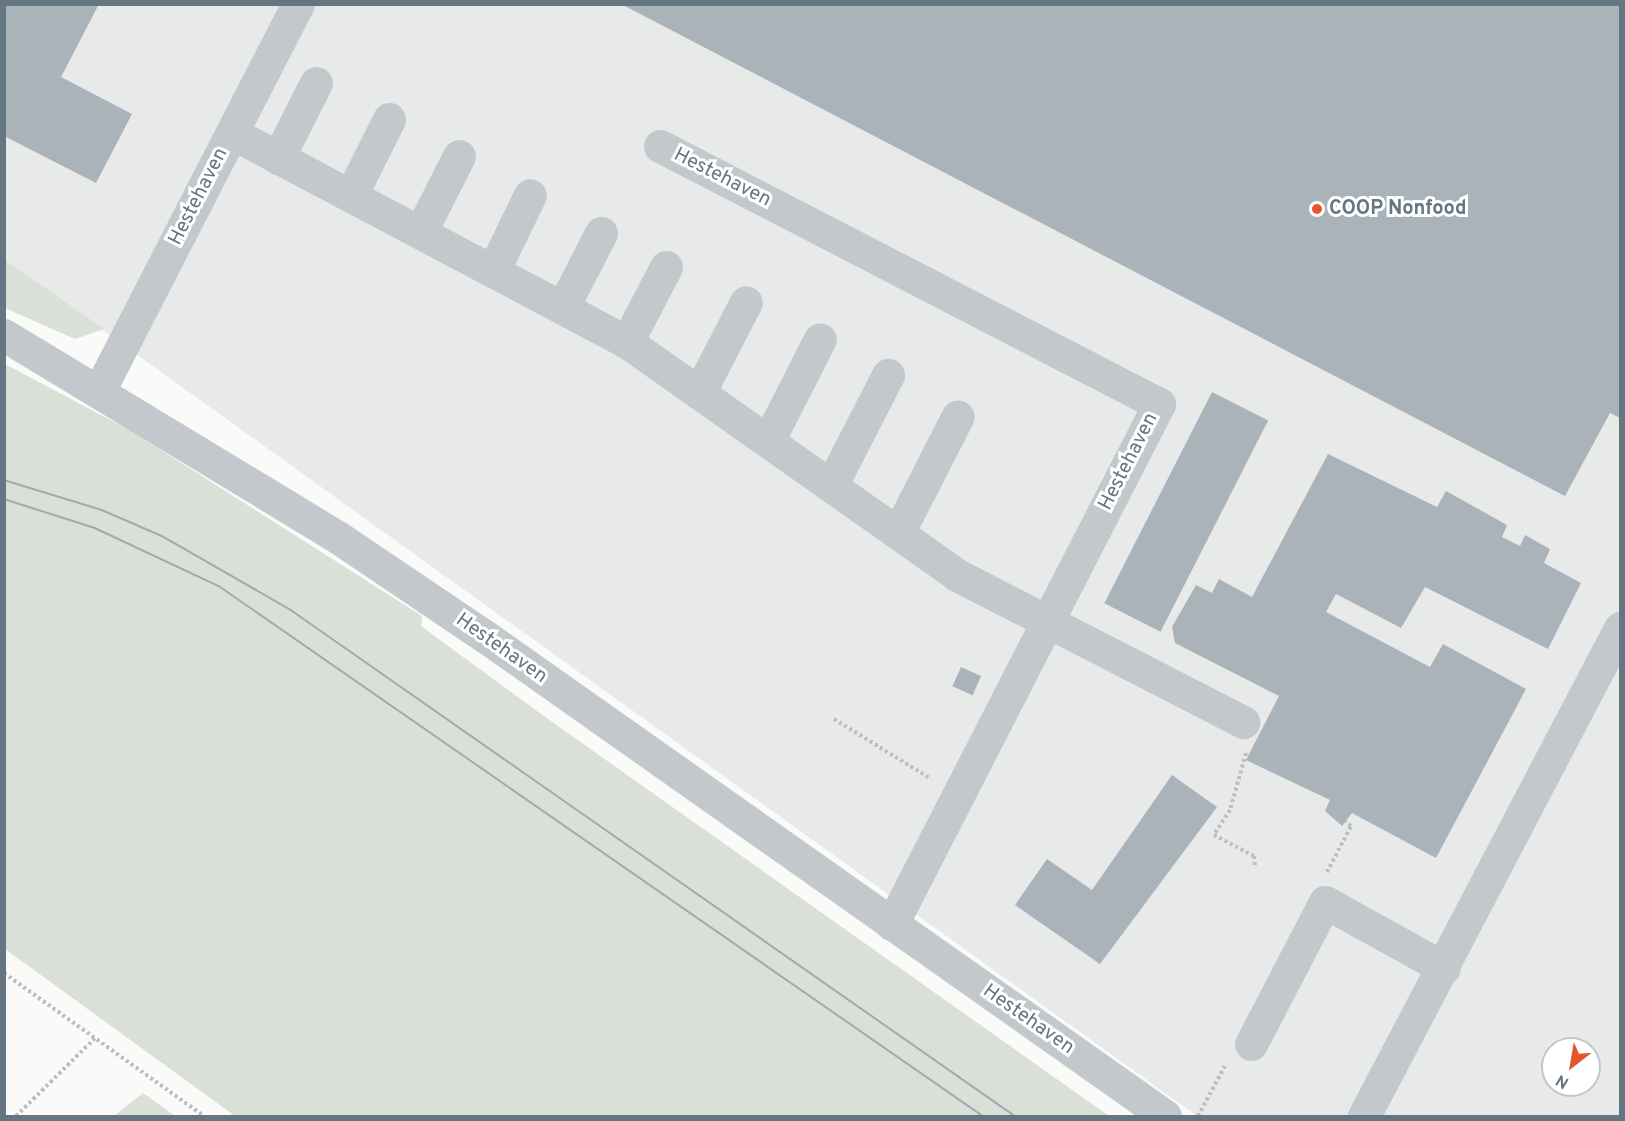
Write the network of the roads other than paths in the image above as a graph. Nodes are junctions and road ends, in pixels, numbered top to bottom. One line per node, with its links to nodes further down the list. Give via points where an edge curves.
1 (298, 4): 4 (street, Hestehaven)
2 (316, 82): 7 (street)
3 (390, 119): 8 (street)
4 (232, 133): 7 (street); 20 (street, Hestehaven)
5 (660, 146): 26 (street, Hestehaven, via 1159,404)
6 (459, 156): 10 (street)
7 (278, 158): 8 (street)
8 (351, 195): 10 (street)
9 (530, 195): 13 (street)
10 (421, 231): 13 (street)
11 (601, 233): 15 (street)
12 (666, 267): 18 (street)
13 (494, 269): 15 (street)
14 (746, 302): 21 (street)
15 (564, 305): 18 (street)
16 (4, 335): 20 (street, Hestehaven)
17 (820, 339): 23 (street)
18 (627, 342): 21 (street)
19 (888, 375): 24 (street)
20 (100, 389): 29 (street, Hestehaven, via 476,630)
21 (699, 393): 23 (street)
22 (958, 416): 25 (street)
23 (768, 441): 24 (street)
24 (831, 486): 25 (street)
25 (898, 533): 26 (street, via 957,575)
26 (1047, 622): 28 (street); 29 (street, Hestehaven)
27 (1620, 628): 30 (street)
28 (1243, 722)
29 (892, 924): 32 (street, Hestehaven)
30 (1444, 968): 31 (street, via 1325,902); 33 (street)
31 (1251, 1044)
32 (1165, 1116)
33 (1364, 1116)

